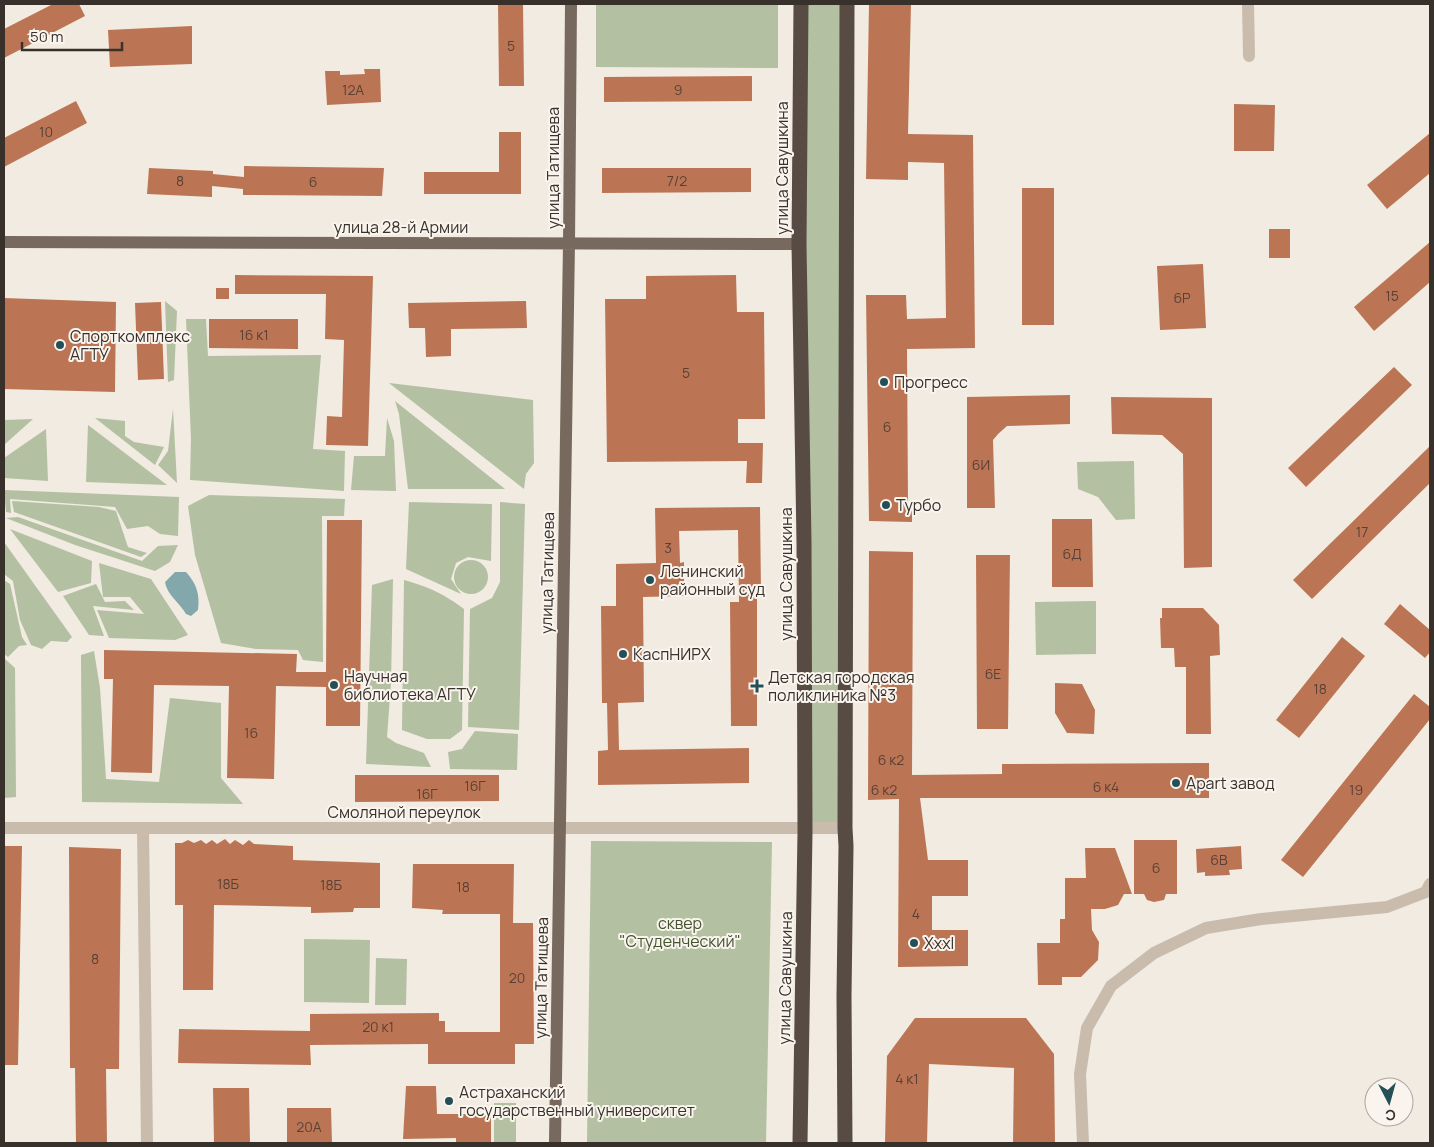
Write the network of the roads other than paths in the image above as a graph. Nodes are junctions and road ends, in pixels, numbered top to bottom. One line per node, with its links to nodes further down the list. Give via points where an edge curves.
1 (571, 4): 7 (main road, улица Татищева)
2 (801, 4): 8 (highway, улица Савушкина)
3 (847, 4): 12 (highway)
4 (1248, 4): 5 (street)
5 (1249, 56)
6 (4, 242): 7 (main road, улица 28-й Армии)
7 (569, 243): 8 (main road, улица 28-й Армии); 11 (main road, улица Татищева)
8 (799, 244): 9 (highway, улица Савушкина)
9 (805, 827): 11 (street, Смоляной переулок); 12 (street, Смоляной переулок); 17 (highway, улица Савушкина)
10 (4, 828): 13 (street, Смоляной переулок)
11 (559, 828): 13 (street, Смоляной переулок); 16 (main road, улица Татищева)
12 (845, 828): 18 (highway)
13 (143, 829): 15 (street)
14 (1430, 884): 19 (street, via 1426,892 1387,907 1260,919 1206,928 1154,953 1111,986 1086,1028 1080,1074)
15 (147, 1143)
16 (555, 1143)
17 (800, 1143)
18 (845, 1143)
19 (1083, 1143)

